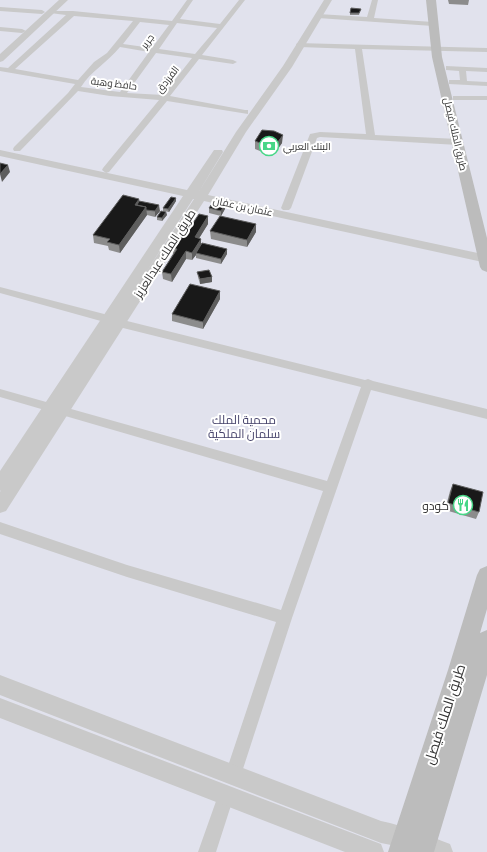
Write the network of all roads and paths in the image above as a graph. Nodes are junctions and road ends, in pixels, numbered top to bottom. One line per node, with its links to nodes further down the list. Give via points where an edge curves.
1 (55, 0): 11 (street)
2 (64, 0): 12 (street)
3 (190, 0): 17 (street, جرير)
4 (242, 0): 19 (street, الفرزدق)
5 (320, 0): 45 (street, طريق الملك عبدالعزيز)
6 (328, 0): 14 (street, طريق الملك عبدالعزيز)
7 (375, 0): 16 (street)
8 (431, 0): 18 (main road, طريق الملك فيصل)
9 (437, 0): 25 (main road, طريق الملك فيصل)
10 (0, 9): 11 (street)
11 (42, 12): 21 (street)
12 (52, 12): 13 (street); 30 (street)
13 (73, 13): 15 (street); 35 (street)
14 (318, 16): 16 (street); 23 (street, طريق الملك عبدالعزيز)
15 (139, 19): 17 (street); 22 (street)
16 (370, 20): 18 (street)
17 (174, 22): 19 (street); 27 (street, جرير)
18 (433, 24): 25 (main road, طريق الملك فيصل)
19 (222, 26): 29 (street, الفرزدق)
20 (0, 29): 21 (street)
21 (22, 31): 26 (street)
22 (118, 45): 27 (street); 40 (street)
23 (300, 45): 24 (street); 52 (street, طريق الملك عبدالعزيز)
24 (358, 47): 25 (street); 46 (street)
25 (440, 49): 28 (street); 32 (main road, طريق الملك فيصل); 47 (main road, طريق الملك فيصل)
26 (0, 50)
27 (152, 50): 29 (street); 41 (street, جرير)
28 (487, 50)
29 (198, 56): 31 (street); 42 (street, الفرزدق)
30 (0, 59)
31 (233, 62)
32 (449, 68): 34 (street); 38 (main road, طريق الملك فيصل)
33 (0, 69): 35 (street, حافظ وهبة)
34 (462, 69): 36 (street); 38 (street)
35 (10, 70): 40 (street, حافظ وهبة)
36 (487, 70): 37 (street)
37 (487, 73)
38 (458, 82): 39 (street); 43 (main road, طريق الملك فيصل)
39 (487, 84)
40 (77, 85): 41 (street, حافظ وهبة); 49 (street, via 71,95)
41 (122, 95): 42 (street, حافظ وهبة)
42 (164, 98): 45 (street, حافظ وهبة); 51 (street, الفرزدق)
43 (456, 98): 44 (street); 54 (main road, طريق الملك فيصل)
44 (487, 98)
45 (245, 112): 52 (street, طريق الملك عبدالعزيز)
46 (370, 137): 47 (street); 53 (street, via 320,134 312,136)
47 (458, 142): 55 (main road, طريق الملك فيصل)
48 (0, 146): 49 (street, عثمان بن عفان)
49 (17, 149): 51 (street, عثمان بن عفان)
50 (0, 153): 52 (street, عثمان بن عفان)
51 (106, 170): 52 (street, عثمان بن عفان)
52 (197, 192): 53 (street, عثمان بن عفان); 55 (street, عثمان بن عفان); 57 (street, طريق الملك عبدالعزيز)
53 (286, 208): 55 (street, عثمان بن عفان)
54 (487, 220)
55 (486, 256)
56 (0, 290): 57 (street)
57 (114, 321): 58 (street); 60 (street, طريق الملك عبدالعزيز)
58 (368, 383): 61 (street); 63 (street)
59 (0, 393): 60 (street)
60 (56, 409): 62 (street, طريق الملك عبدالعزيز); 63 (street); 64 (street, طريق الملك عبدالعزيز)
61 (487, 414)
62 (0, 484)
63 (332, 488): 67 (street)
64 (0, 506)
65 (0, 528): 67 (street, via 127,571)
66 (487, 575): 73 (main road, طريق الملك فيصل, via 459,670)
67 (286, 618): 71 (street)
68 (487, 640): 73 (main road, طريق الملك فيصل)
69 (0, 685): 71 (street)
70 (0, 708): 72 (street)
71 (233, 775): 73 (street)
72 (226, 796): 74 (street); 75 (street)
73 (418, 848)
74 (207, 852)
75 (373, 852)

